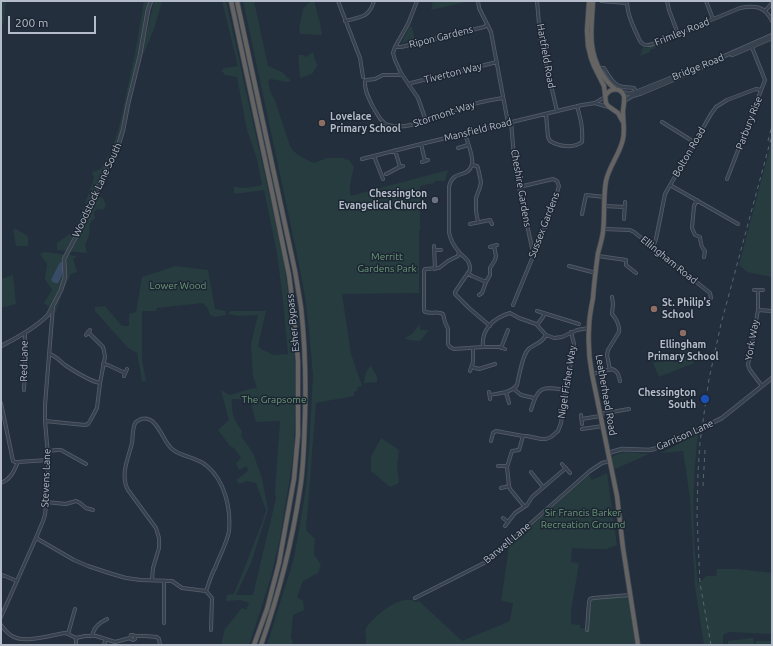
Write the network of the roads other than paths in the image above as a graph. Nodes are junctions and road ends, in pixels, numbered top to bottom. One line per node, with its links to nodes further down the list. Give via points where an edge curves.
1 (151, 1): 95 (street, Woodstock Lane South, via 119,143 64,259 65,277)
2 (231, 1): 191 (highway, Esher Bypass, via 287,268 298,361 298,435 294,479 279,562 267,609)
3 (237, 1): 192 (highway, Esher Bypass, via 295,271 301,307 306,385 300,488 286,564)
4 (338, 1): 18 (street)
5 (374, 1): 18 (street, via 366,15)
6 (417, 1): 24 (street)
7 (478, 1): 20 (street, Cheshire Gardens)
8 (537, 1): 40 (street, Hartfield Road, via 542,43)
9 (589, 1): 34 (highway, via 588,46 604,86)
10 (593, 1): 26 (highway, via 591,42)
11 (601, 1): 14 (street)
12 (666, 1): 21 (street)
13 (706, 1): 17 (street)
14 (627, 2): 21 (street, Frimley Road, via 630,18 642,44 648,46)
15 (772, 3): 16 (street)
16 (765, 11): 17 (street, Frimley Road, via 755,7 740,8); 19 (street)
17 (714, 19): 21 (street, Frimley Road)
18 (345, 21): 28 (street, via 360,58)
19 (772, 21)
20 (487, 25): 24 (street, Ripon Gardens); 25 (street, Cheshire Gardens, via 491,32)
21 (678, 34)
22 (772, 36): 23 (street, Bridge Road)
23 (751, 45): 31 (street, Parbury Rise, via 765,79); 33 (street, Bridge Road); 36 (street, Bridge Road, via 632,96)
24 (395, 47): 27 (street, via 394,60)
25 (497, 62): 29 (street, Tiverton Way); 35 (street, Cheshire Gardens)
26 (600, 69): 30 (highway, via 606,81); 33 (street, via 603,68 617,85 633,87)
27 (401, 73): 29 (street); 42 (street, Stormont Way, via 366,80 364,84 370,100 387,125 404,127)
28 (363, 77)
29 (409, 85): 42 (street, via 418,98)
30 (615, 89): 32 (highway); 34 (highway)
31 (761, 90): 47 (street, Bolton Road, via 755,89 718,105); 58 (street, Parbury Rise)
32 (622, 92): 33 (street, Bridge Road); 36 (highway)
33 (636, 92)
34 (605, 96): 37 (street, Mansfield Road); 39 (highway, via 606,103)
35 (503, 98): 42 (street, Stormont Way, via 465,106); 43 (street, Cheshire Gardens)
36 (624, 102): 39 (highway, via 618,108); 45 (highway, Leatherhead Road)
37 (595, 103): 38 (street, Mansfield Road); 39 (street, Mansfield Road)
38 (577, 106): 40 (street, Mansfield Road); 41 (street, via 583,132 582,142 577,145 564,146 550,141)
39 (611, 108): 45 (highway, via 618,113)
40 (557, 111): 41 (street, Mansfield Road)
41 (546, 114): 43 (street, Mansfield Road)
42 (426, 121)
43 (509, 122): 46 (street, Mansfield Road); 60 (street, Cheshire Gardens)
44 (662, 122): 47 (street)
45 (624, 126): 61 (highway, Leatherhead Road, via 624,138 606,179)
46 (465, 134): 48 (street, Mansfield Road); 49 (street)
47 (694, 142): 59 (street, Bolton Road)
48 (421, 144): 51 (street, Mansfield Road); 54 (street)
49 (468, 145): 50 (street); 55 (street)
50 (458, 148)
51 (395, 150): 52 (street, Mansfield Road); 56 (street, via 401,166)
52 (374, 156): 53 (street, Mansfield Road); 57 (street)
53 (362, 159)
54 (425, 161)
55 (472, 165): 68 (street, via 477,166 481,182 476,198); 78 (street, via 465,173 453,178 449,187 450,236)
56 (386, 174)
57 (383, 179)
58 (727, 179)
59 (670, 185): 62 (street); 75 (street, Bolton Road, via 664,198)
60 (519, 187): 79 (street, Cheshire Gardens); 79 (street, Sussex Gardens, via 553,180 557,181 559,186)
61 (605, 197): 64 (highway, Leatherhead Road); 66 (street, via 586,195)
62 (697, 200): 71 (street); 81 (street, via 692,228 700,237)
63 (625, 202): 65 (street)
64 (604, 206): 65 (street); 72 (highway, Leatherhead Road)
65 (624, 207): 67 (street)
66 (582, 214)
67 (624, 218)
68 (478, 222): 69 (street); 70 (street, via 490,220)
69 (470, 224)
70 (492, 224)
71 (738, 224)
72 (603, 228): 75 (street, Ellingham Road, via 632,230); 80 (highway, Leatherhead Road)
73 (434, 246): 76 (street)
74 (490, 247): 87 (street, via 496,245 496,256)
75 (653, 247): 93 (street, Ellingham Road, via 710,293)
76 (435, 250): 77 (street); 83 (street)
77 (441, 250)
78 (459, 252): 83 (street, via 456,258); 86 (street, via 469,261)
79 (535, 252): 94 (street, Sussex Gardens)
80 (598, 256): 84 (highway, Leatherhead Road); 85 (street, via 626,260 626,265)
81 (704, 257)
82 (569, 266): 84 (street)
83 (435, 269): 113 (street, via 424,271 424,310 427,313 444,314 450,348)
84 (596, 273): 105 (highway, Leatherhead Road)
85 (636, 273)
86 (468, 274): 87 (street); 104 (street, via 455,292)
87 (486, 282): 91 (street)
88 (754, 290): 89 (street)
89 (758, 290): 90 (street); 96 (street, York Way)
90 (763, 290)
91 (479, 296)
92 (612, 297): 121 (street, via 612,314 619,332 608,350)
93 (711, 298)
94 (513, 305)
95 (53, 306): 100 (street, Red Lane); 101 (street, Stevens Lane)
96 (758, 310): 97 (street); 129 (street, York Way, via 748,365)
97 (772, 311)
98 (537, 312): 99 (street)
99 (543, 312): 102 (street); 103 (street)
100 (48, 315): 101 (street); 108 (street, Red Lane)
101 (52, 317): 116 (street, Stevens Lane)
102 (579, 324)
103 (537, 325): 104 (street, via 510,313 497,318); 110 (street)
104 (490, 326): 112 (street, via 483,336)
105 (589, 328): 107 (street); 124 (highway, Leatherhead Road)
106 (508, 330): 114 (street)
107 (571, 332): 110 (street, via 558,338); 132 (street, Nigel Fisher Way, via 574,344)
108 (25, 333): 111 (street, Red Lane); 131 (street, Red Lane)
109 (86, 335): 117 (street, via 89,331 103,347)
110 (546, 335): 130 (street, via 526,353)
111 (1, 346)
112 (483, 347): 113 (street); 114 (street)
113 (473, 348): 119 (street)
114 (501, 348): 115 (street)
115 (505, 349)
116 (49, 354): 128 (street, via 74,371); 141 (street, Stevens Lane)
117 (103, 364): 123 (street); 128 (street)
118 (495, 364): 119 (street, via 479,369)
119 (472, 367): 122 (street)
120 (127, 369): 123 (street)
121 (610, 370): 124 (street); 127 (street, via 616,371)
122 (470, 371)
123 (126, 373): 125 (street)
124 (592, 374): 140 (highway, Leatherhead Road)
125 (124, 376)
126 (772, 378): 129 (street, Garrison Lane)
127 (620, 381)
128 (100, 383): 141 (street, via 97,408 88,424)
129 (762, 386): 148 (street, Garrison Lane, bridge, via 722,418 696,431 654,449 622,449)
130 (514, 389): 133 (street); 135 (street, via 521,395)
131 (24, 390)
132 (566, 390): 135 (street, via 544,389); 145 (street, Nigel Fisher Way, via 561,423 555,435 546,439)
133 (506, 392): 134 (street); 137 (street)
134 (490, 395)
135 (534, 398): 139 (street)
136 (1, 403): 151 (street, via 12,458)
137 (509, 404)
138 (629, 409): 140 (street)
139 (531, 410)
140 (600, 415): 142 (street, via 582,417); 143 (highway, Leatherhead Road)
141 (45, 421): 147 (street, Stevens Lane)
142 (582, 424)
143 (603, 426): 144 (street); 148 (highway, Leatherhead Road)
144 (582, 429)
145 (523, 436): 146 (street, via 496,431); 155 (street, via 519,450 512,451)
146 (491, 441)
147 (48, 450): 149 (street, Stevens Lane); 152 (street, via 61,450)
148 (608, 453): 150 (highway, Leatherhead Road)
149 (48, 460): 151 (street); 163 (street, Stevens Lane)
150 (610, 461): 175 (highway, Leatherhead Road); 176 (street, Barwell Lane, via 590,471 488,561)
151 (18, 462): 159 (street, via 9,478)
152 (86, 464)
153 (562, 464): 156 (street)
154 (498, 466): 155 (street)
155 (507, 466): 160 (street)
156 (566, 468): 158 (street); 161 (street)
157 (533, 472): 161 (street)
158 (570, 473)
159 (1, 483)
160 (509, 486): 162 (street); 164 (street)
161 (544, 487): 164 (street)
162 (500, 488)
163 (46, 502): 165 (street, via 66,504 76,501); 169 (street, Stevens Lane, via 43,521)
164 (524, 506): 167 (street)
165 (93, 510)
166 (503, 518): 167 (street)
167 (508, 522): 168 (street)
168 (505, 526)
169 (36, 538): 171 (street, via 88,566 126,578); 172 (street, Stevens Lane)
170 (1, 575): 172 (street)
171 (152, 580): 173 (street); 174 (street, via 159,538 156,528 128,490 125,478 125,465 135,422 143,419 155,423 171,448 202,462 209,468 226,498 228,532)
172 (18, 581): 178 (street, Stevens Lane)
173 (164, 581): 174 (street, via 172,581 182,588); 180 (street)
174 (206, 591): 182 (street, via 212,598)
175 (630, 595): 183 (street, via 590,599); 193 (highway, Leatherhead Road)
176 (415, 598)
177 (75, 609): 184 (street)
178 (1, 617)
179 (107, 619): 185 (street, via 97,624)
180 (164, 623)
181 (1, 626): 184 (street, via 13,637 22,639)
182 (210, 630)
183 (587, 630)
184 (68, 634): 186 (street)
185 (92, 636): 186 (street); 187 (street)
186 (76, 638): 188 (street)
187 (106, 639): 189 (street); 190 (street, via 115,642 130,638 131,635 157,637)
188 (76, 645)
189 (104, 645)
190 (160, 645)
191 (254, 645)
192 (261, 645)
193 (638, 645)

